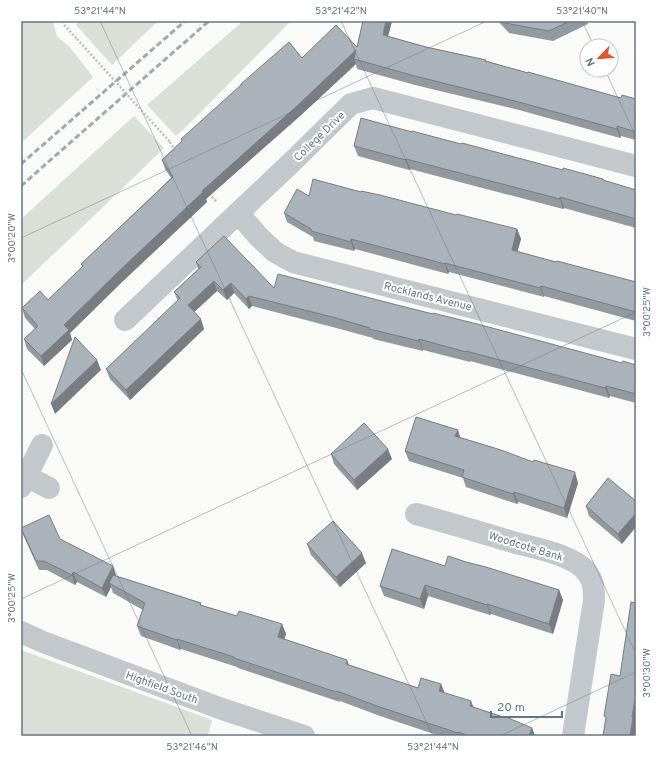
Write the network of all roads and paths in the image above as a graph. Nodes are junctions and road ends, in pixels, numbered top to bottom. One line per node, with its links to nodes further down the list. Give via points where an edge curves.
1 (63, 21): 2 (path, bridge, via 170,142)
2 (177, 154)
3 (636, 166): 5 (street, College Drive, via 373,98 351,104)
4 (207, 192): 5 (path)
5 (235, 216): 6 (street, College Drive); 7 (street, Rocklands Avenue, via 275,252 293,262)
6 (125, 320)
7 (636, 349)
8 (42, 445): 9 (street)
9 (24, 481): 10 (street)
10 (49, 488)
11 (416, 514): 14 (street, Woodcote Bank, via 547,551 574,561 590,577 594,588 594,600)
12 (21, 632): 13 (street, Highfield South, via 222,709)
13 (304, 736)
14 (573, 736)

